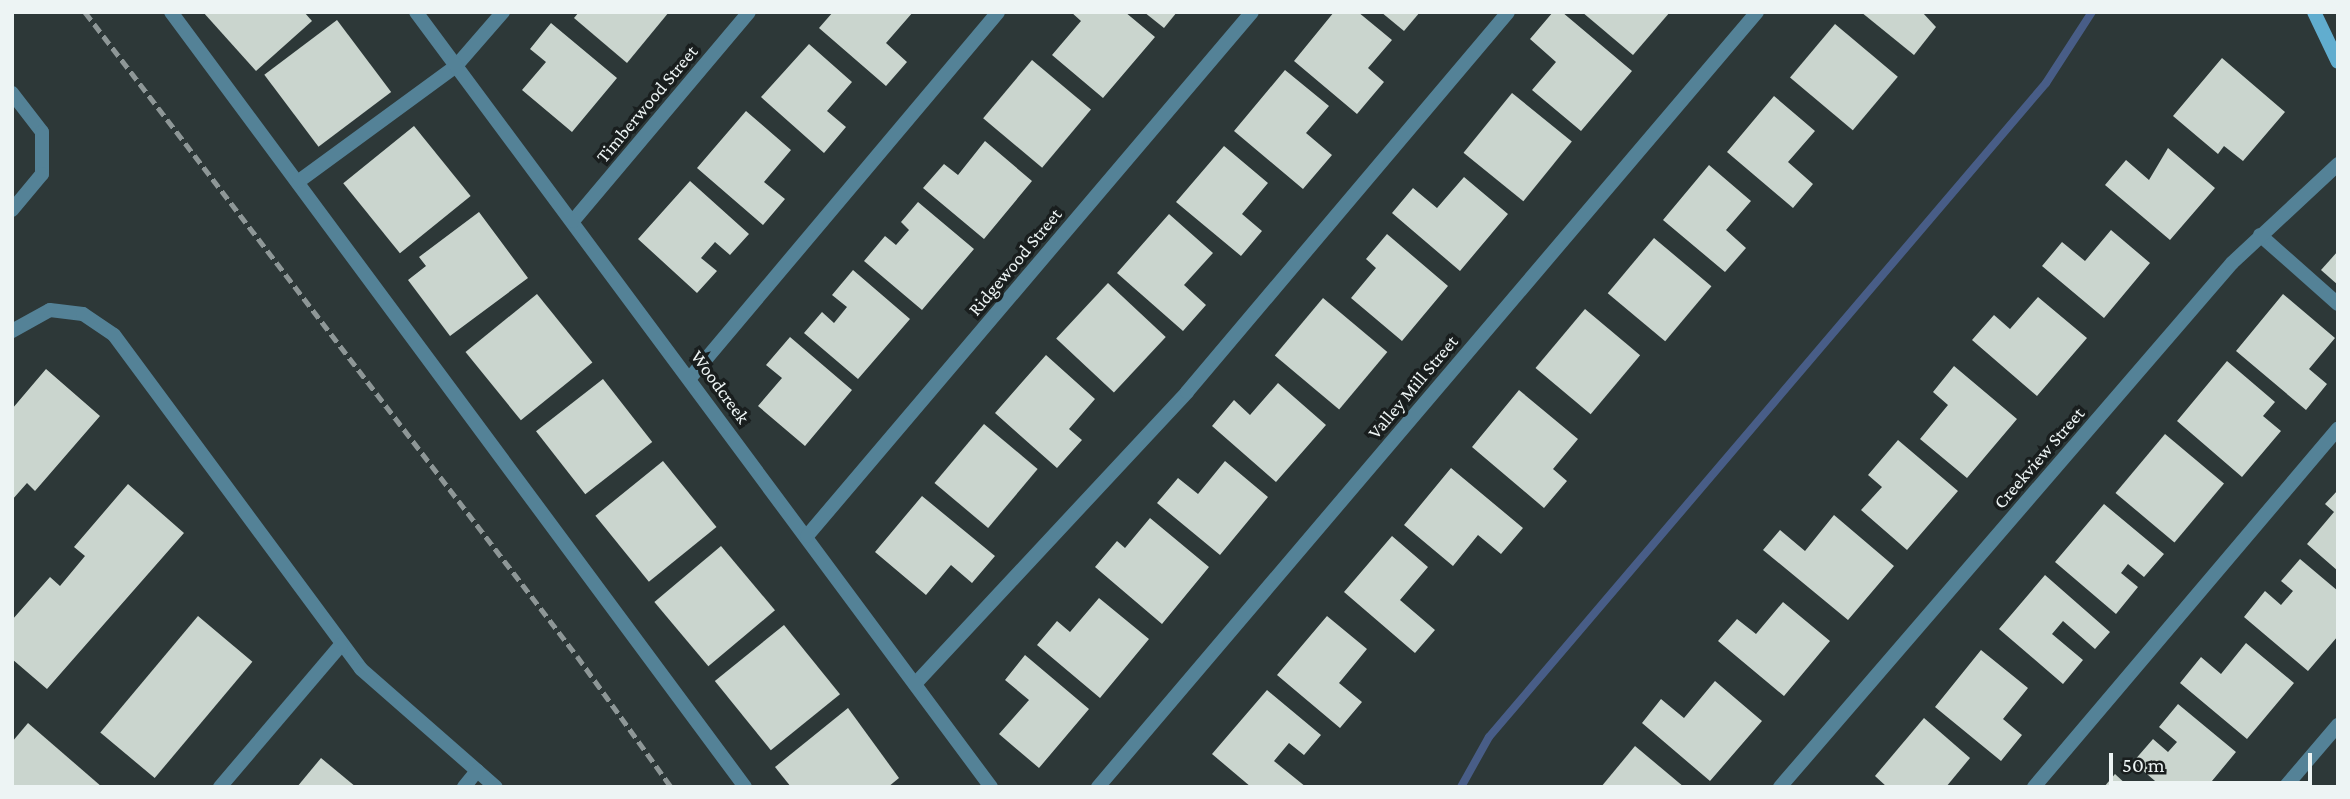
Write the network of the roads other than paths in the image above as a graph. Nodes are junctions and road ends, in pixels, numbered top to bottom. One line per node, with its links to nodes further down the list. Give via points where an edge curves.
1 (171, 12): 14 (street)
2 (416, 12): 11 (street, Woodcreek)
3 (503, 12): 11 (street)
4 (749, 12): 16 (street, Timberwood Street)
5 (998, 12): 20 (street)
6 (1252, 12): 22 (street, Ridgewood Street)
7 (1508, 12): 24 (street, via 1187,392)
8 (1757, 12): 32 (street, Valley Mill Street)
9 (2314, 12): 10 (main road)
10 (2338, 62)
11 (456, 66): 14 (street); 16 (street, Woodcreek)
12 (12, 93): 15 (street, via 41,132 42,164 42,174)
13 (2338, 164): 17 (street, Creekview Street)
14 (299, 181): 30 (street)
15 (12, 209)
16 (573, 220): 20 (street, Woodcreek)
17 (2260, 234): 18 (street); 33 (street, Creekview Street)
18 (2338, 304)
19 (12, 331): 23 (street, via 50,310 83,314 114,335)
20 (690, 378): 22 (street, Woodcreek)
21 (2338, 429): 34 (street)
22 (807, 536): 24 (street, Woodcreek)
23 (341, 645): 26 (street, via 361,669); 27 (street)
24 (915, 684): 31 (street, Woodcreek)
25 (2338, 725): 35 (street)
26 (477, 771): 28 (street); 29 (street)
27 (220, 787)
28 (464, 787)
29 (496, 787)
30 (746, 787)
31 (990, 787)
32 (1098, 787)
33 (1780, 787)
34 (2034, 787)
35 (2285, 787)

